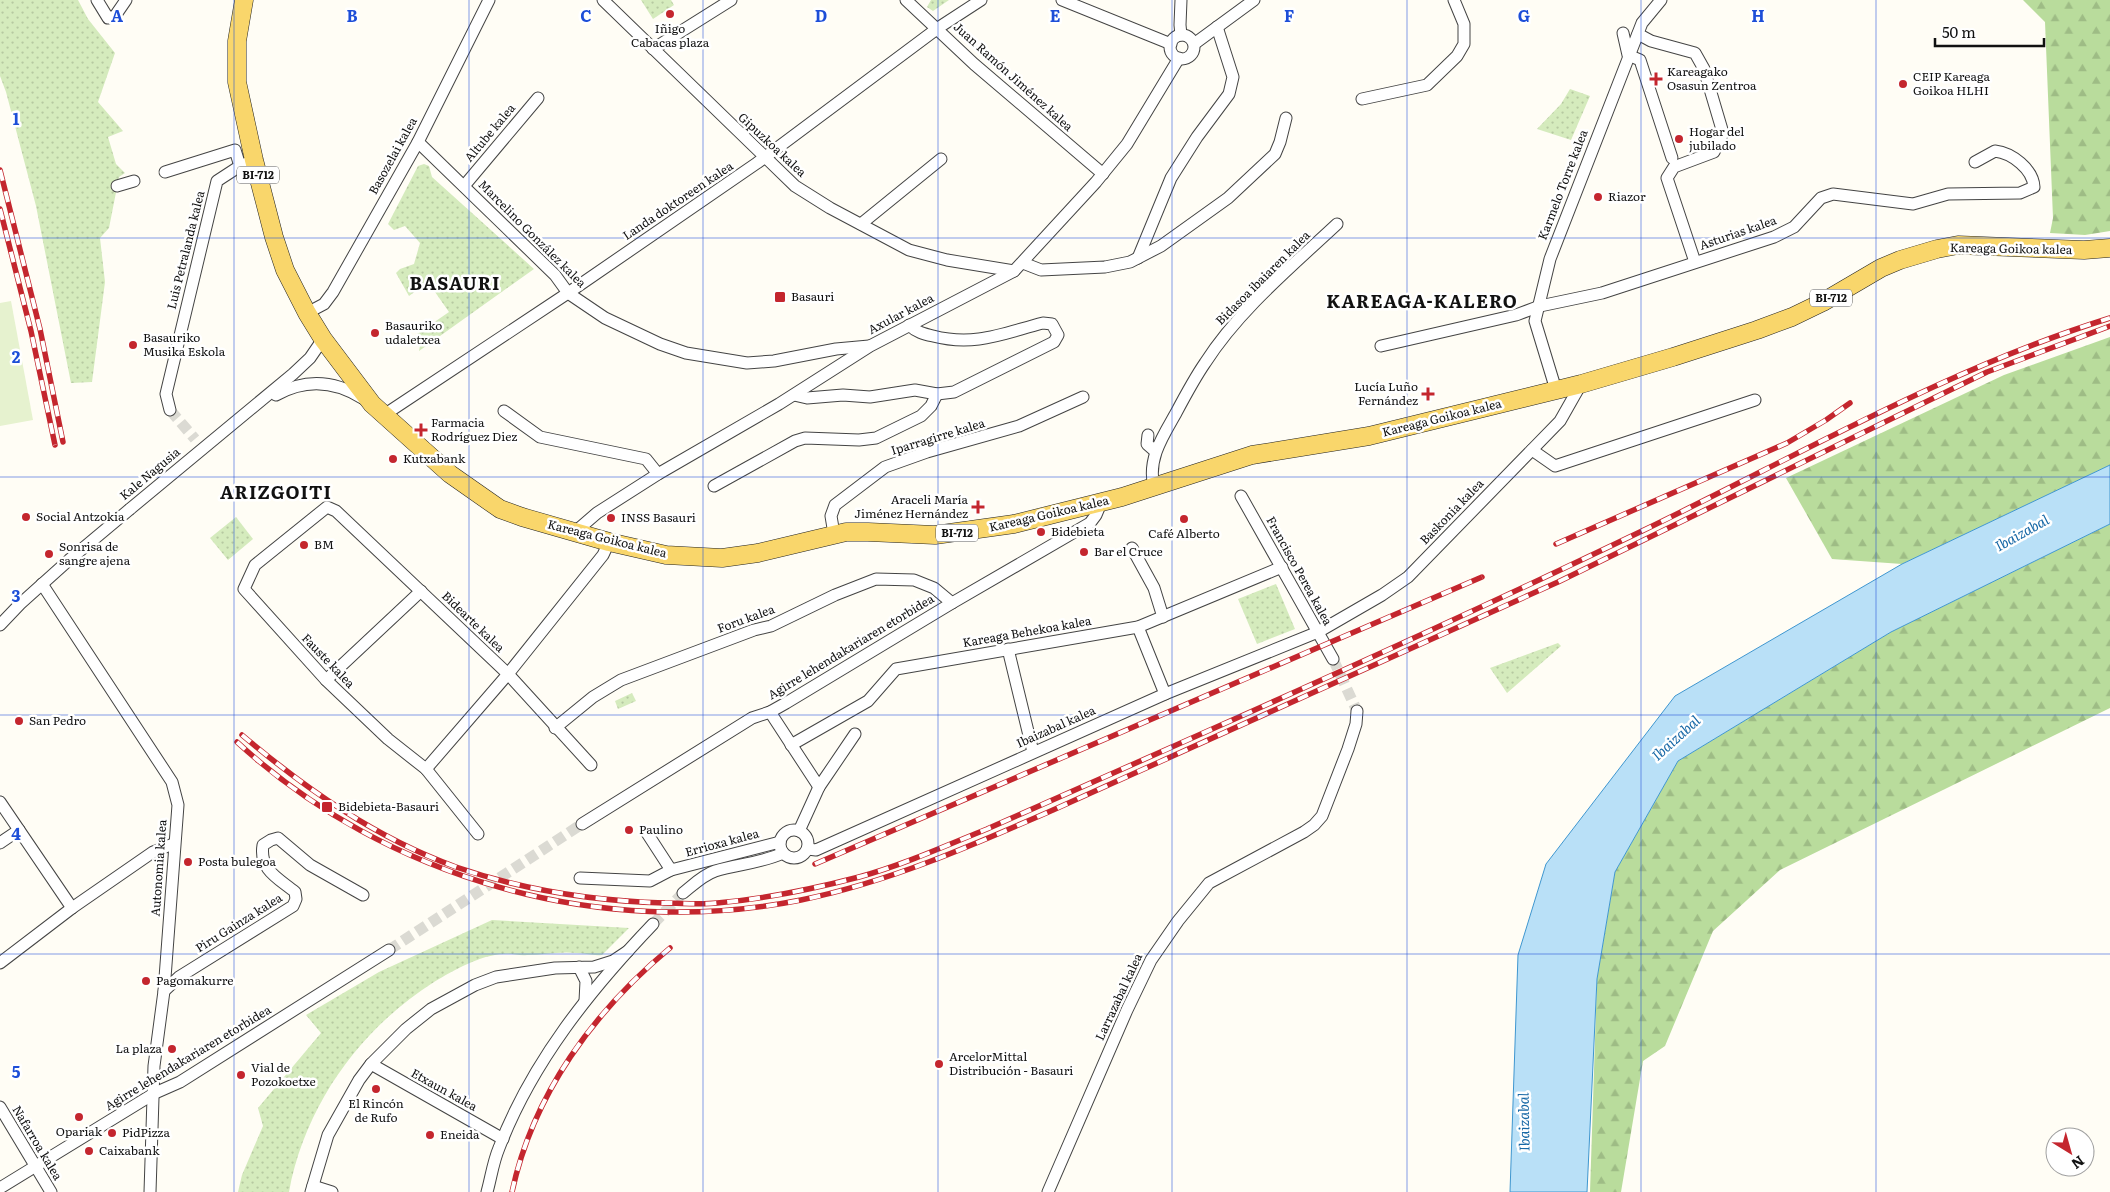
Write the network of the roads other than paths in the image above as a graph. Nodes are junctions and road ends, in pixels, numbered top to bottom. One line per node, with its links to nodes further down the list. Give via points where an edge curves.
1 (96, 0): 2 (street, via 108,18 115,16)
2 (126, 0)
3 (244, 0): 32 (main road, Kareaga Goikoa kalea / BI-712, via 237,41 237,82)
4 (489, 0): 27 (street, Basozelai kalea)
5 (603, 0): 21 (street, Gipuzkoa kalea)
6 (731, 0): 21 (street)
7 (906, 0): 15 (street, Juan Ramón Jiménez kalea)
8 (981, 0): 15 (street, Landa doktoreen kalea)
9 (1062, 0): 19 (street)
10 (1181, 0): 18 (street)
11 (1254, 0): 14 (street)
12 (1454, 0): 25 (street, via 1464,24 1464,44 1456,56 1427,85)
13 (1661, 0): 17 (street, Karmelo Torre kalea, via 1642,23)
14 (1218, 27): 20 (street); 41 (street, via 1233,77 1229,94 1171,178)
15 (938, 28): 28 (street, Landa doktoreen kalea); 34 (street, Juan Ramón Jiménez kalea, via 974,64)
16 (1623, 33): 22 (street)
17 (1638, 34): 22 (street, Karmelo Torre kalea); 42 (street, via 1651,41 1695,53 1704,69 1723,133 1714,152 1674,167 1666,178)
18 (1181, 35): 19 (street); 20 (street, via 1188,36)
19 (1171, 44): 23 (street, via 1173,54)
20 (1194, 44): 23 (street, via 1190,56)
21 (653, 49): 28 (street, Gipuzkoa kalea)
22 (1628, 55): 29 (street, via 1640,60); 45 (street, Karmelo Torre kalea, via 1550,258)
23 (1179, 58): 34 (street, Axular kalea, via 1127,144)
24 (538, 98): 37 (street, Altube kalea)
25 (1362, 99)
26 (1286, 118): 41 (street, Gipuzkoa kalea, via 1275,154 1245,183 1161,246)
27 (418, 142): 37 (street, Marcelino González kalea); 46 (street, Basozelai kalea, via 333,292 324,304)
28 (764, 158): 38 (street, Gipuzkoa kalea, via 795,186); 44 (street, Landa doktoreen kalea)
29 (1672, 158)
30 (941, 159): 38 (street)
31 (1975, 162): 42 (street, Asturias kalea, via 1995,152 2009,155 2028,172 2034,187 2020,193 1948,194 1913,204 1833,194 1821,198 1794,227 1774,237)
32 (247, 163): 33 (street, via 235,150); 46 (main road, Kareaga Goikoa kalea / BI-712, via 285,270); 60 (street, Luis Petralanda kalea, via 218,181 166,394)
33 (165, 172)
34 (1103, 174): 43 (street, Axular kalea)
35 (134, 181): 36 (street)
36 (117, 186)
37 (464, 186): 44 (street, Marcelino González kalea, via 555,274)
38 (860, 224): 43 (street, Gipuzkoa kalea, via 909,250 947,260)
39 (1336, 224): 65 (street, Bidasoa ibaiaren kalea, via 1228,332 1205,362)
40 (2110, 248): 53 (main road, Kareaga Goikoa kalea / BI-712, via 2084,250 1958,245 1937,248 1881,268 1824,302 1757,330)
41 (1138, 258): 43 (street, Gipuzkoa kalea, via 1105,267 1041,270)
42 (1695, 262): 45 (street, Asturias kalea, via 1602,293)
43 (1018, 267): 47 (street, Axular kalea)
44 (568, 293): 49 (street, Marcelino González kalea, via 605,318 660,344 720,359 747,363 774,361); 61 (street, Landa doktoreen kalea)
45 (1540, 306): 50 (street, Asturias kalea, via 1516,315); 54 (street, Karmelo Torre kalea, via 1536,321)
46 (307, 313): 48 (main road, Kareaga Goikoa kalea / BI-712)
47 (909, 325): 49 (street, Axular kalea); 55 (street, via 924,334 961,341 978,340 1043,323 1052,324 1056,330 1058,335 1054,342 954,392)
48 (323, 339): 51 (main road, Kareaga Goikoa kalea / BI-712); 59 (street, via 310,358)
49 (870, 346): 56 (street, Axular kalea)
50 (1381, 346)
51 (341, 363): 52 (street, via 339,376); 61 (main road, Kareaga Goikoa kalea / BI-712)
52 (331, 384): 59 (street, via 317,382 287,388); 61 (street, via 362,397)
53 (1581, 384): 54 (main road, Kareaga Goikoa kalea / BI-712); 64 (street, Baskonia kalea, via 1560,421)
54 (1556, 390): 68 (main road, Kareaga Goikoa kalea / BI-712, via 1369,436 1252,455)
55 (938, 394): 56 (street, via 915,390 870,397 807,398); 67 (street, via 921,416 876,438 805,438)
56 (794, 395): 66 (street, Axular kalea)
57 (1083, 397): 73 (street, Iparragirre kalea, via 1019,426 885,467 835,505 831,516)
58 (1755, 400): 64 (street, via 1555,466)
59 (250, 409): 77 (street, Kale Nagusia, bridge, via 199,443 130,509)
60 (170, 410)
61 (378, 410): 72 (main road, Kareaga Goikoa kalea / BI-712, via 450,474 484,499 522,517)
62 (504, 411): 66 (street, via 540,437 646,459)
63 (1148, 435): 65 (street, via 1147,444)
64 (1532, 450): 83 (street, Baskonia kalea, via 1408,577 1382,596)
65 (1156, 451): 68 (street, Bidasoa ibaiaren kalea, via 1151,469)
66 (658, 474): 72 (street, Axular kalea, via 597,513)
67 (714, 486)
68 (1154, 487): 70 (main road, Kareaga Goikoa kalea / BI-712)
69 (1242, 496): 76 (street, Francisco Perea kalea)
70 (1101, 503): 73 (main road, Kareaga Goikoa kalea / BI-712, via 1014,524 961,532 935,535); 79 (street, Agirre lehendakariaren etorbidea, via 1090,523)
71 (327, 508): 78 (street, Bidearte kalea, via 336,511); 87 (street, Fauste kalea, via 255,565 244,588)
72 (575, 532): 74 (main road, Kareaga Goikoa kalea / BI-712)
73 (834, 534): 74 (main road, Kareaga Goikoa kalea / BI-712, via 778,549 722,558 666,555)
74 (609, 542): 86 (street, via 603,555)
75 (1132, 548): 80 (street, via 1154,588)
76 (1282, 567): 80 (street, Kareaga Behekoa kalea); 83 (street, Francisco Perea kalea)
77 (42, 584): 81 (street); 105 (street, Autonomia kalea, via 172,782 178,804)
78 (421, 591): 86 (street, Bidearte kalea); 87 (street)
79 (952, 603): 90 (street, Agirre lehendakariaren etorbidea); 91 (street, Foru kalea, via 934,588 914,580 876,579 771,626 621,680 593,697)
80 (1163, 617): 82 (street, Kareaga Behekoa kalea)
81 (0, 625)
82 (1138, 627): 84 (street, Kareaga Behekoa kalea); 88 (street)
83 (1318, 632): 85 (street, Francisco Perea kalea); 88 (street, Ibaizabal kalea)
84 (1008, 649): 93 (street, Kareaga Behekoa kalea, via 896,669 868,701); 94 (street)
85 (1333, 659)
86 (508, 674): 91 (street, Bidearte kalea); 96 (street)
87 (326, 680): 96 (street, Fauste kalea)
88 (1165, 694): 94 (street, Ibaizabal kalea)
89 (1357, 711): 131 (street, Larrazabal kalea, via 1348,749 1322,816 1304,832 1209,883 1151,960)
90 (770, 712): 93 (street); 99 (street, Agirre lehendakariaren etorbidea, via 752,718)
91 (555, 728): 95 (street, Bidearte kalea)
92 (855, 734): 97 (street)
93 (791, 745): 97 (street)
94 (1033, 752): 107 (street, Ibaizabal kalea, via 816,850)
95 (591, 766)
96 (426, 770): 103 (street, Fauste kalea)
97 (819, 787): 101 (street)
98 (0, 802): 100 (street)
99 (582, 824)
100 (19, 830): 104 (street); 112 (street)
101 (799, 831): 106 (street, via 787,832); 107 (street, via 806,836)
102 (647, 833): 108 (street)
103 (478, 834)
104 (0, 843)
105 (174, 844): 112 (street, via 153,852); 118 (street, Autonomia kalea)
106 (782, 847): 107 (street, via 794,858 802,856); 108 (street, Errioxa kalea); 110 (street, via 772,858 714,871)
107 (808, 849)
108 (671, 870): 109 (street, Errioxa kalea, via 650,881)
109 (580, 878)
110 (683, 893)
111 (363, 895): 118 (street, Piru Gainza kalea, via 310,865 278,838 270,840 263,845 264,867 295,892 293,906 179,977)
112 (72, 908): 116 (street)
113 (653, 924): 115 (street)
114 (389, 950): 121 (street, Agirre lehendakariaren etorbidea, via 180,1082)
115 (628, 951): 117 (street, via 613,961); 119 (street)
116 (0, 963)
117 (579, 968): 119 (street, via 586,981); 120 (street, via 518,972 475,985 431,1009)
118 (164, 990): 121 (street, Autonomia kalea, via 154,1066)
119 (585, 1001): 123 (street, via 551,1046 524,1092)
120 (371, 1064): 123 (street, Etxaun kalea); 126 (street, via 328,1135)
121 (155, 1093): 124 (street, Agirre lehendakariaren etorbidea); 128 (street, Autonomia kalea)
122 (0, 1107): 124 (street, Nafarroa kalea)
123 (503, 1139): 130 (street)
124 (36, 1166): 125 (street, Agirre lehendakariaren etorbidea); 127 (street, Nafarroa kalea)
125 (0, 1188)
126 (312, 1189): 129 (street)
127 (51, 1192)
128 (150, 1192)
129 (332, 1192)
130 (488, 1192)
131 (1048, 1192)

